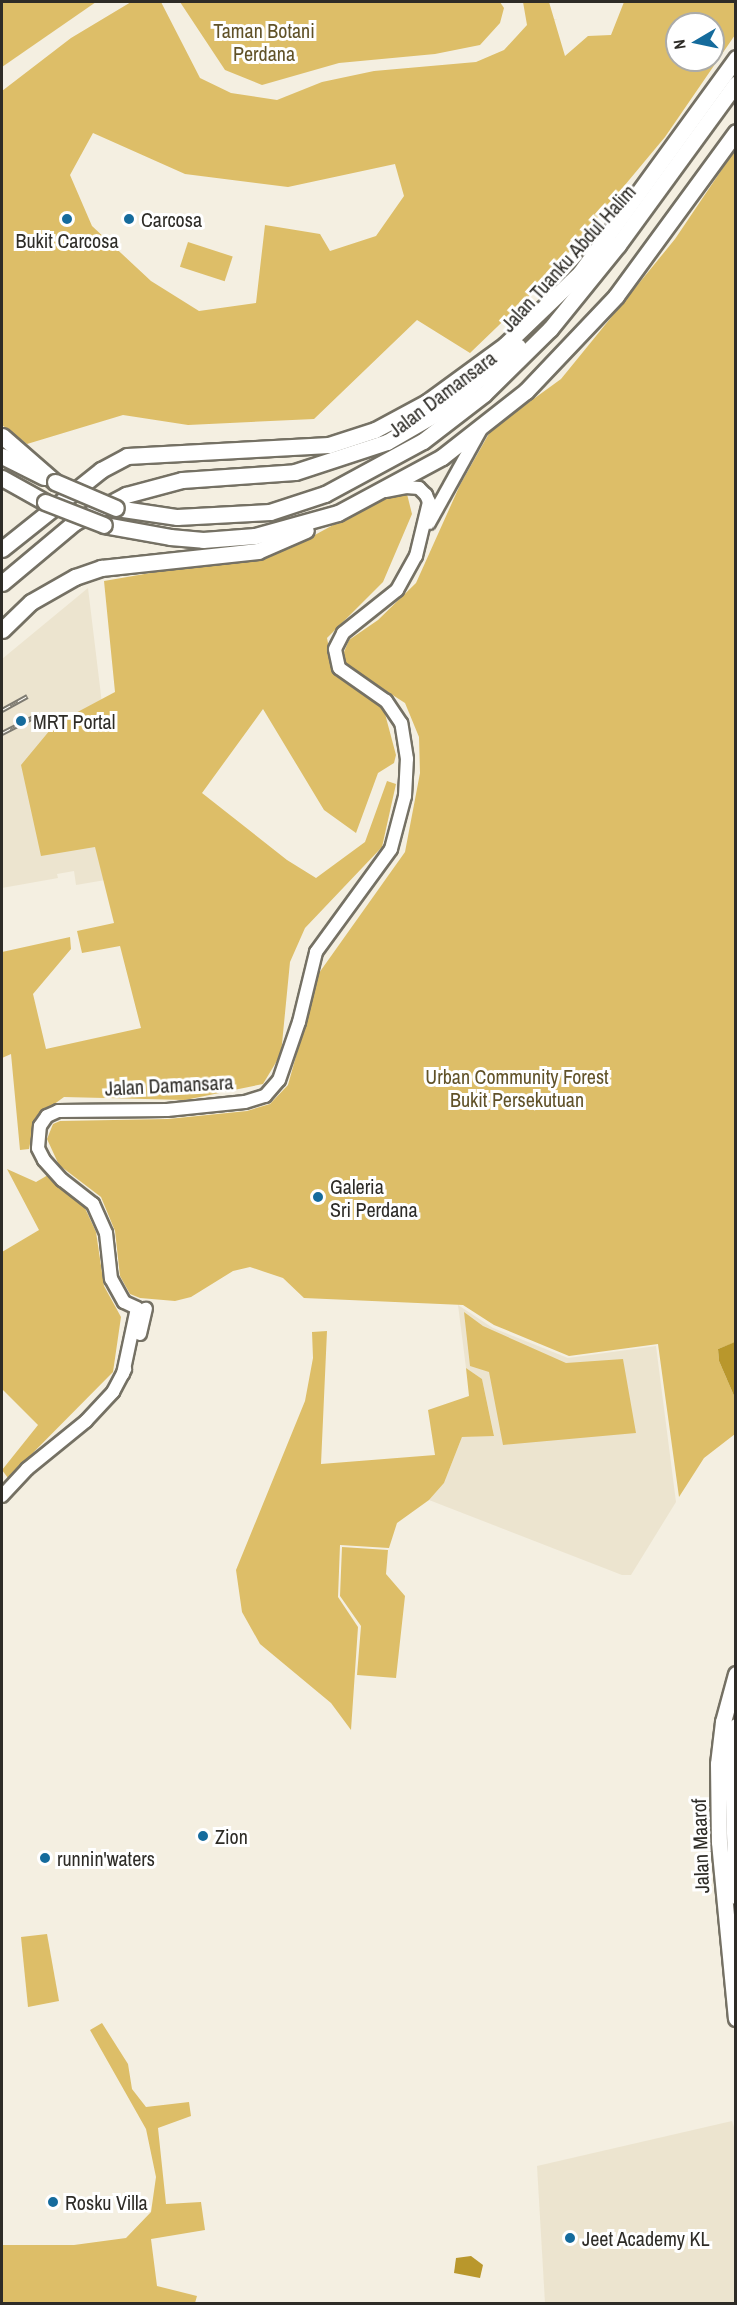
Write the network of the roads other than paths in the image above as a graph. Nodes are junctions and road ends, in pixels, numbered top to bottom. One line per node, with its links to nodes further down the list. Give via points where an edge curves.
1 (735, 58): 13 (main road, via 580,273 505,345 427,402 375,430 329,445 128,456 101,470)
2 (735, 83): 4 (main road, Jalan Damansara)
3 (735, 132): 5 (main road, Jalan Damansara, via 615,296 553,366)
4 (656, 192): 9 (main road, Jalan Damansara, bridge, via 544,336 484,394 423,441 325,494 270,512 177,518 116,508); 14 (main road, Jalan Tuanku Abdul Halim, via 526,338 480,381 419,426 319,466 182,480 126,495 75,522)
5 (481, 429): 10 (main road, Jalan Damansara); 12 (street, Jalan Damansara)
6 (2, 436): 9 (main road)
7 (2, 456): 9 (main road)
8 (2, 478): 11 (main road, Jalan Damansara, bridge, via 45,502 104,525 170,537 212,540 291,529)
9 (55, 482)
10 (376, 494): 11 (main road, Jalan Damansara); 12 (street, Jalan Damansara, via 406,487 419,488 426,495 429,502)
11 (338, 513): 15 (main road, via 281,544 258,551 101,568 31,602)
12 (421, 541): 16 (street, Jalan Damansara, via 397,590 343,633 335,649 339,668 386,700 401,723 407,759 405,796 391,849 316,952 299,1022 279,1080 265,1096 244,1102 167,1110 58,1111 46,1116 40,1126 38,1148 44,1160 102,1217 111,1279)
13 (2, 549)
14 (2, 582)
15 (2, 630)
16 (124, 1302): 17 (street); 18 (street)
17 (141, 1308): 18 (street); 19 (street, via 135,1352)
18 (129, 1350): 19 (street)
19 (123, 1374): 20 (street, via 113,1392 86,1421 33,1464)
20 (2, 1496)
21 (735, 1674): 24 (main road, Jalan Maarof, via 718,1764 719,1842)
22 (735, 1726): 23 (main road, Jalan Maarof)
23 (735, 1896)
24 (735, 2018)

